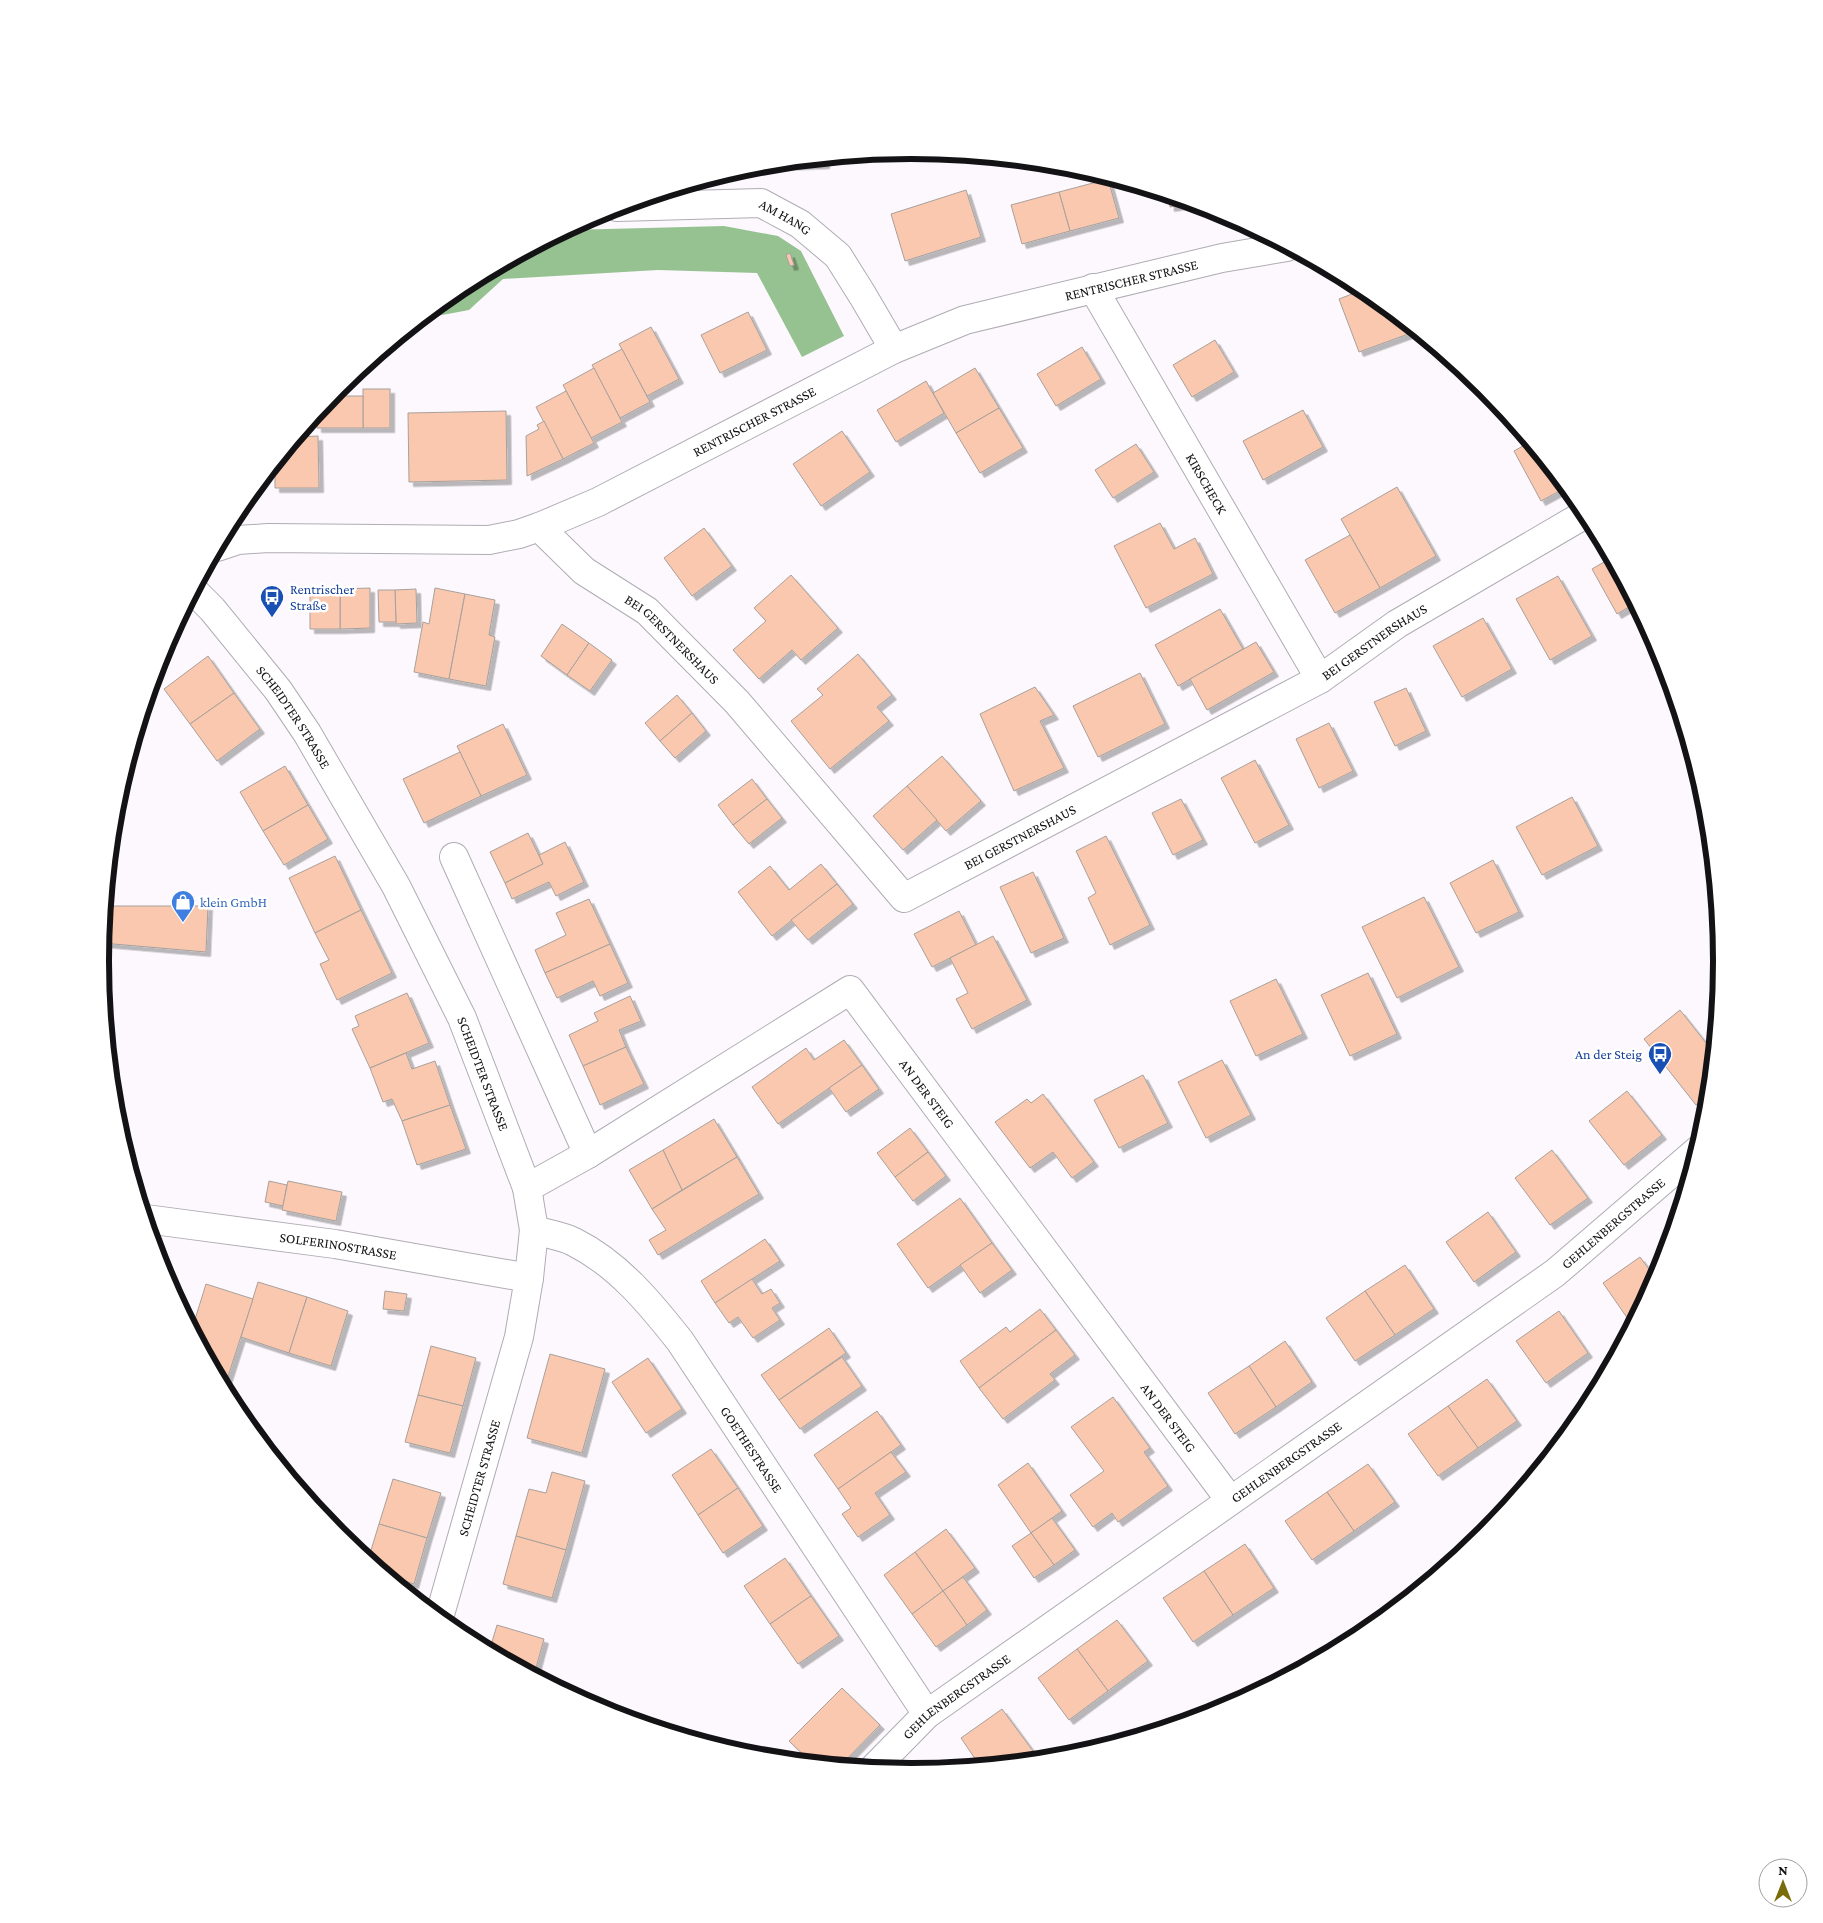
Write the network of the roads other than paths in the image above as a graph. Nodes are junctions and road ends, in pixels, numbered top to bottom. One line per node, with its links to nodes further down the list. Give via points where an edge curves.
1 (639, 206): 4 (street, AM HANG, via 761,203 800,224 838,256)
2 (1278, 248): 3 (street, RENTRISCHER STRASSE)
3 (1093, 288): 4 (street, RENTRISCHER STRASSE, via 965,320); 9 (street, KIRSCHECK)
4 (894, 349): 6 (street, RENTRISCHER STRASSE, via 598,502)
5 (1580, 517): 9 (street, BEI GERSTNERSHAUS, via 1397,624)
6 (539, 527): 7 (street, RENTRISCHER STRASSE, via 489,540 268,538); 9 (street, BEI GERSTNERSHAUS, via 584,570 647,611 730,695 904,898)
7 (226, 544)
8 (197, 595): 13 (street, SCHEIDTER STRASSE, via 278,690 307,732 392,879 462,1018)
9 (1320, 679)
10 (454, 857): 11 (street)
11 (588, 1154): 13 (street, AN DER STEIG); 17 (street, AN DER STEIG, via 850,990)
12 (1690, 1157): 17 (street, GEHLENBERGSTRASSE, via 1555,1273)
13 (527, 1188): 15 (street, SCHEIDTER STRASSE)
14 (151, 1220): 16 (street, SOLFERINOSTRASSE, via 336,1244)
15 (534, 1230): 16 (street, SCHEIDTER STRASSE); 19 (street, GOETHESTRASSE, via 573,1241 598,1256 626,1278 653,1308 680,1342)
16 (529, 1278): 18 (street, SCHEIDTER STRASSE, via 519,1337)
17 (1230, 1500): 19 (street, GEHLENBERGSTRASSE)
18 (441, 1611)
19 (927, 1714): 20 (street, GEHLENBERGSTRASSE)
20 (879, 1763)

